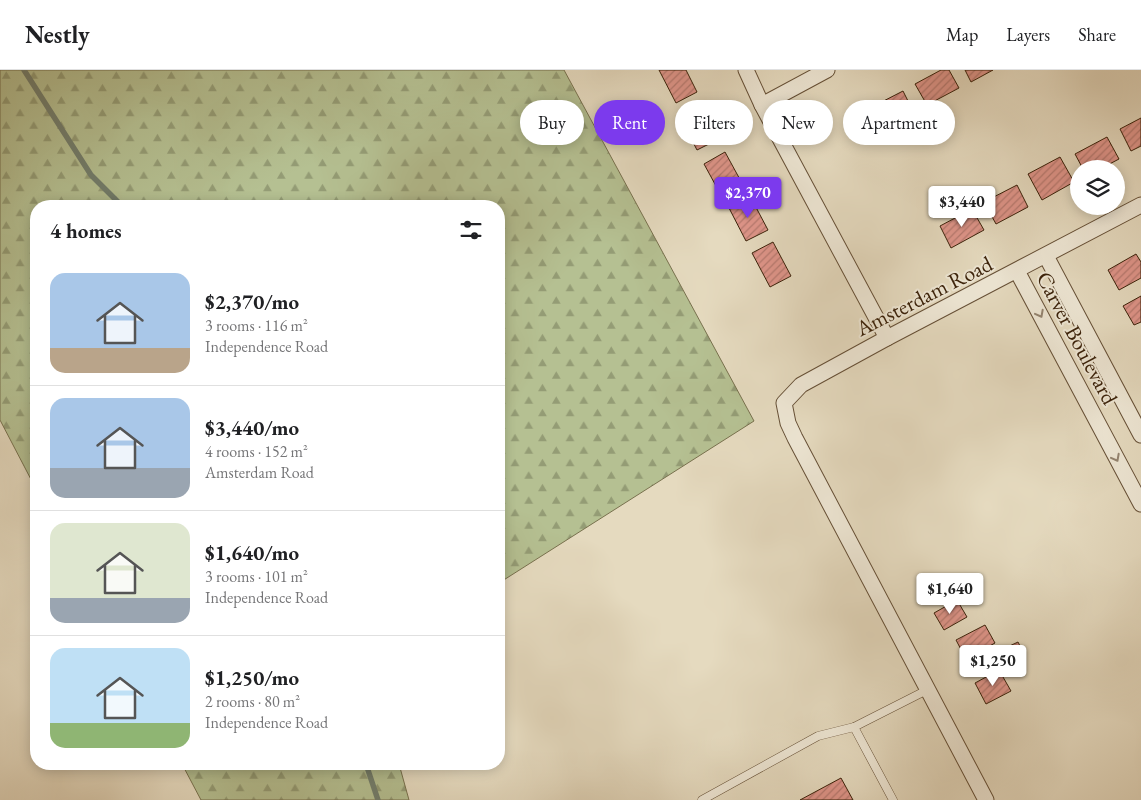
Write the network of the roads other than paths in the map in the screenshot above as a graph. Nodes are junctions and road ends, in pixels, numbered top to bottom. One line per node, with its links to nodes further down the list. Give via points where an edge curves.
1 (746, 70): 3 (street)
2 (827, 70): 3 (street)
3 (762, 105): 7 (street)
4 (1141, 205): 5 (street, Amsterdam Road)
5 (1046, 256): 6 (street, Amsterdam Road); 8 (street, Carver Boulevard)
6 (1017, 271): 7 (street, Amsterdam Road); 9 (street, Carver Boulevard, one-way to 9)
7 (887, 338): 10 (street, Amsterdam Road, via 801,385 784,403 795,438)
8 (1141, 436)
9 (1141, 504)
10 (928, 690): 11 (lane); 14 (street)
11 (854, 727): 12 (lane, via 818,736); 13 (lane)
12 (702, 800)
13 (893, 800)
14 (986, 800)

